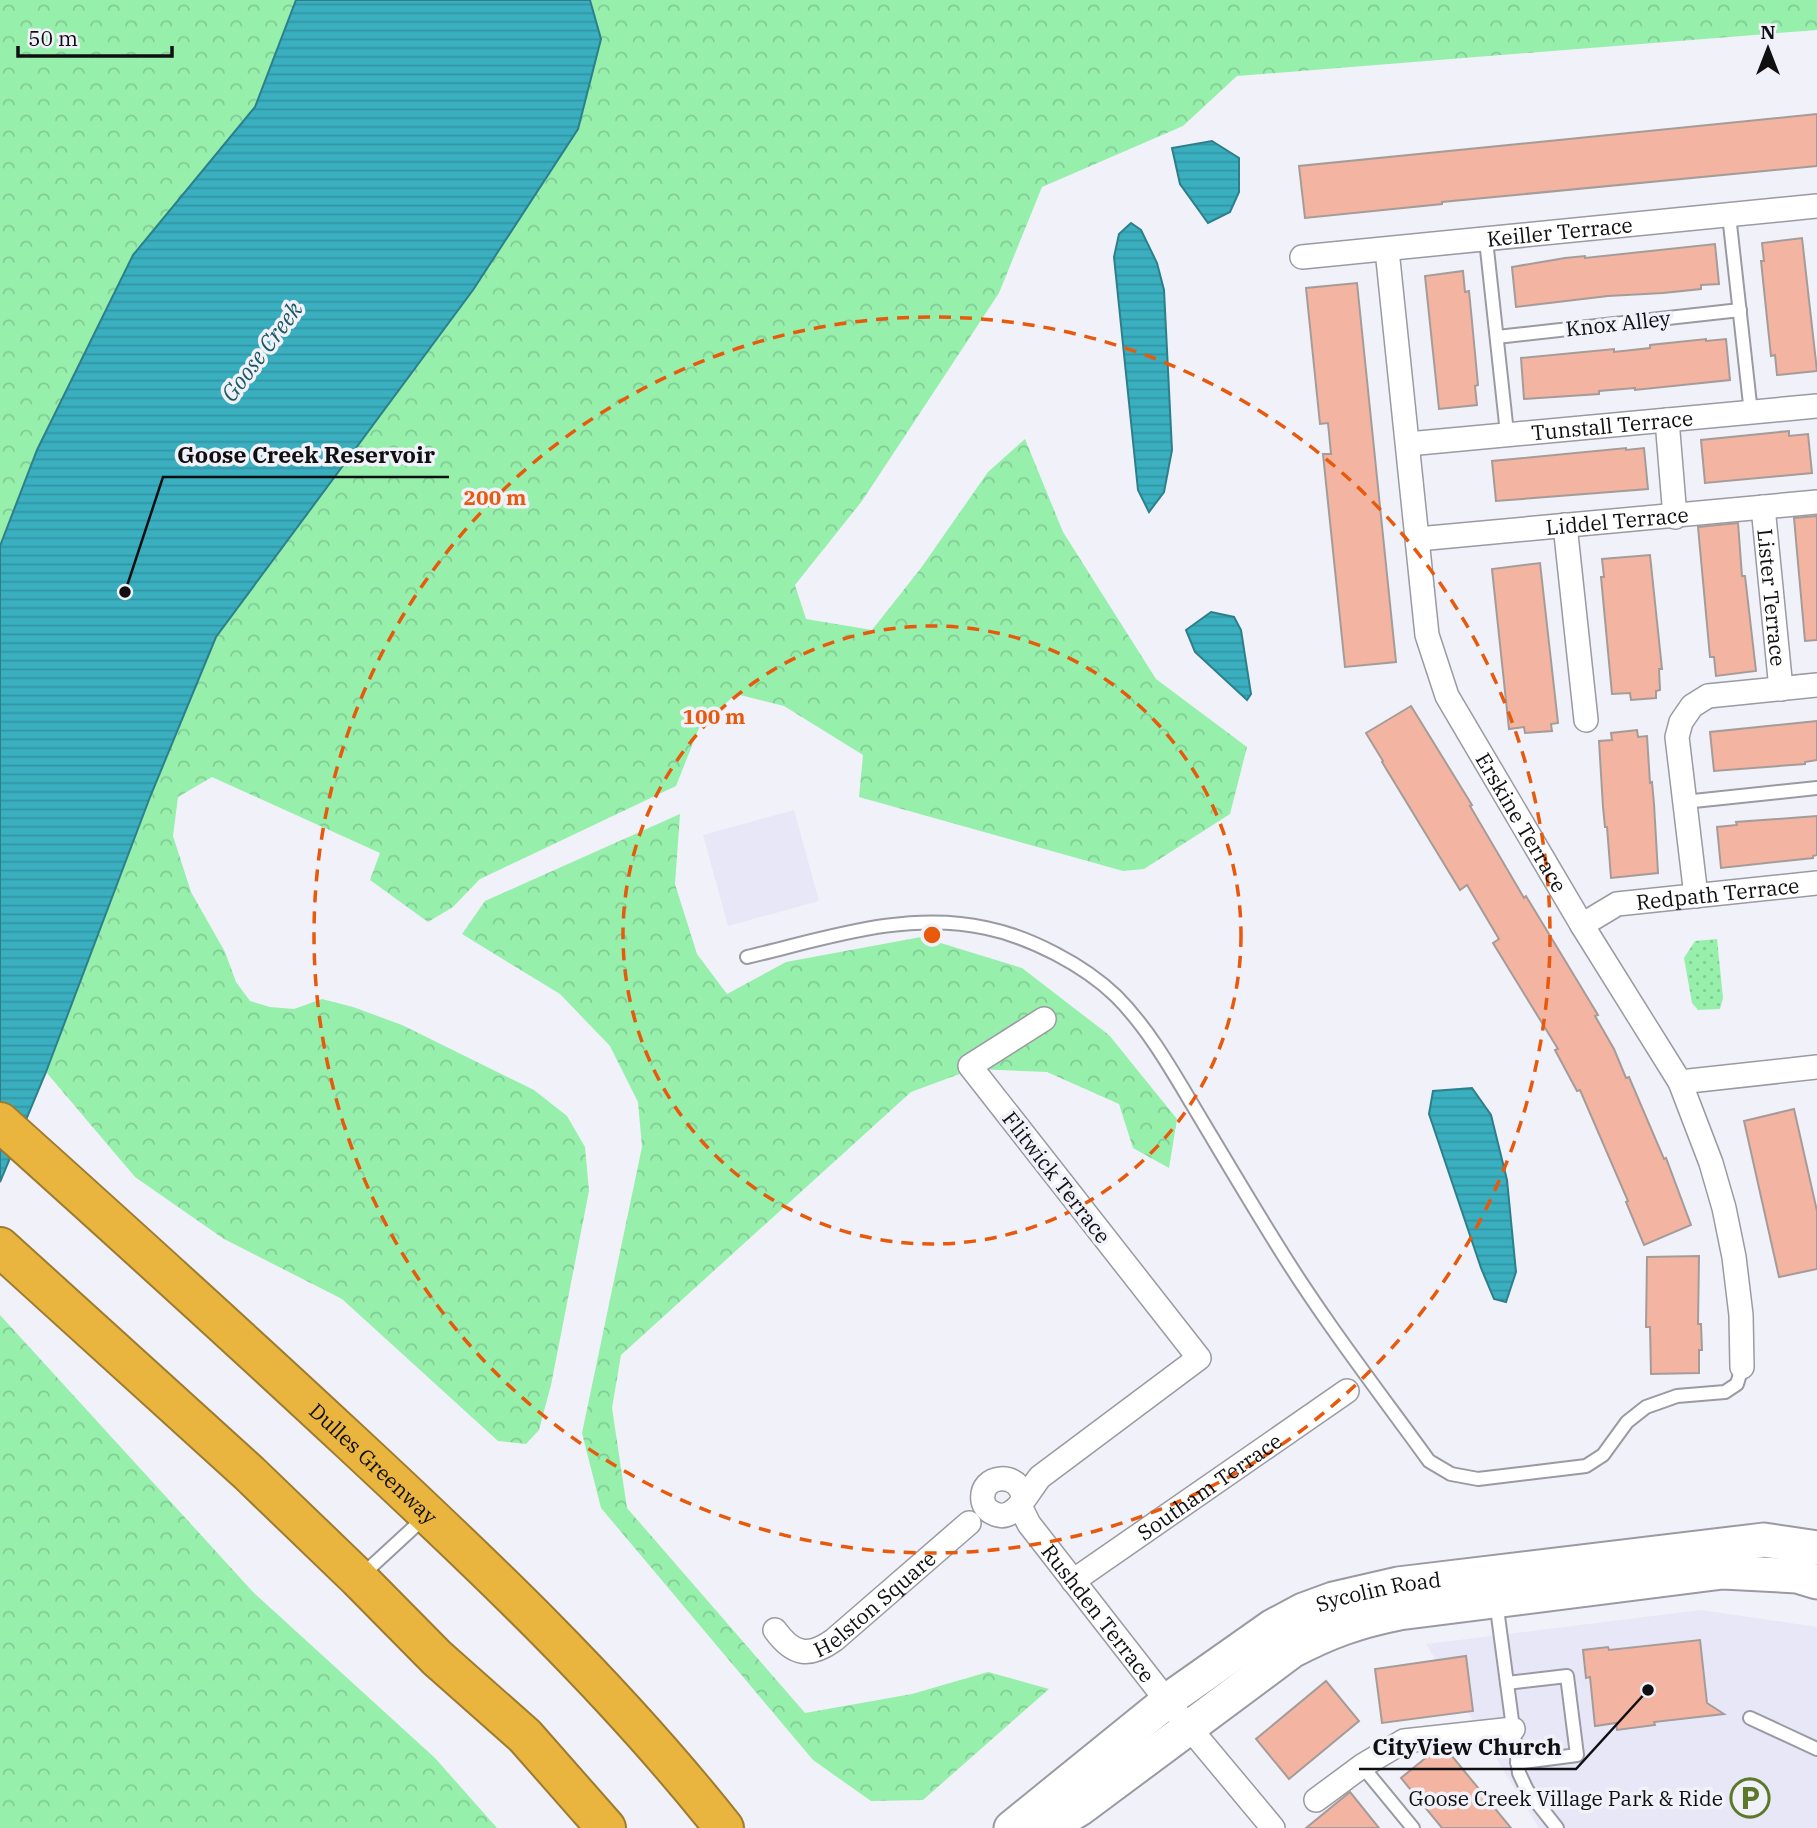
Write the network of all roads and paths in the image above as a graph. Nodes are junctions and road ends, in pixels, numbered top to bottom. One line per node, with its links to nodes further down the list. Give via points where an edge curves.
1 (1817, 206): 2 (street, Keiller Terrace)
2 (1729, 215): 3 (street, Keiller Terrace); 6 (lane)
3 (1486, 240): 4 (street, Keiller Terrace); 7 (lane)
4 (1387, 250): 5 (street, Keiller Terrace); 12 (street, Erskine Terrace)
5 (1302, 257)
6 (1740, 310): 7 (lane, Knox Alley); 9 (lane)
7 (1497, 337): 11 (lane)
8 (1817, 406): 9 (street, Tunstall Terrace)
9 (1751, 413): 10 (street, Tunstall Terrace)
10 (1667, 420): 11 (street, Tunstall Terrace); 15 (street)
11 (1507, 433): 12 (street, Tunstall Terrace)
12 (1408, 444): 17 (street, Erskine Terrace)
13 (1817, 502): 14 (street, Liddel Terrace)
14 (1763, 507): 15 (street, Liddel Terrace); 19 (street, Lister Terrace)
15 (1675, 516): 16 (street, Liddel Terrace)
16 (1565, 525): 17 (street, Liddel Terrace); 20 (street)
17 (1418, 539): 25 (street, Erskine Terrace, via 1427,635 1447,696)
18 (1817, 685): 19 (street)
19 (1780, 689): 22 (street, via 1708,696 1692,706 1677,737)
20 (1587, 720)
21 (1817, 788): 22 (lane)
22 (1684, 802): 24 (street)
23 (1817, 883): 24 (street, Redpath Terrace)
24 (1696, 896): 25 (street, Redpath Terrace, via 1617,904)
25 (1583, 925): 29 (street, Erskine Terrace)
26 (747, 957): 33 (lane, via 869,928 922,921 986,928 1040,946 1081,968 1116,996 1159,1049 1325,1319 1429,1461 1451,1474 1478,1479 1586,1466 1603,1455 1627,1422 1646,1407 1677,1396 1725,1392 1737,1384)
27 (1044, 1019): 32 (street, Flitwick Terrace, via 970,1066)
28 (1817, 1067): 29 (street)
29 (1680, 1082): 33 (street, Erskine Terrace, via 1724,1208 1741,1315)
30 (0, 1122): 36 (highway, Dulles Greenway)
31 (0, 1247): 38 (highway)
32 (1199, 1358): 35 (street, Helston Square, via 1040,1477)
33 (1742, 1367)
34 (1347, 1391): 39 (street, Southam Terrace)
35 (1011, 1505): 39 (street, Rushden Terrace); 42 (street, Helston Square, via 969,1523 820,1649 801,1652)
36 (428, 1513): 38 (lane); 55 (highway, Dulles Greenway, via 574,1656)
37 (1817, 1548): 45 (main road, Sycolin Road, via 1764,1540 1363,1591 1273,1626)
38 (358, 1578): 43 (highway)
39 (1073, 1581): 45 (street, Rushden Terrace)
40 (1817, 1582): 41 (main road, Sycolin Road, via 1797,1576 1723,1572)
41 (1496, 1601): 44 (lane); 47 (main road, Sycolin Road, via 1387,1615 1326,1633 1292,1651)
42 (775, 1630)
43 (437, 1658): 53 (highway); 54 (highway, via 525,1736)
44 (1507, 1683): 48 (lane); 50 (lane, via 1567,1676 1569,1689 1577,1755)
45 (1167, 1701): 47 (street, Rushden Terrace); 56 (main road, Sycolin Road)
46 (1750, 1718): 49 (lane)
47 (1189, 1727): 57 (main road, Sycolin Road); 58 (street, Rushden Terrace)
48 (1513, 1728): 50 (lane); 51 (street, via 1404,1741)
49 (1817, 1749)
50 (1517, 1763): 60 (lane, via 1522,1782)
51 (1362, 1766): 52 (street); 59 (lane)
52 (1316, 1800)
53 (572, 1828)
54 (606, 1828)
55 (724, 1828)
56 (1012, 1828)
57 (1049, 1828)
58 (1273, 1828)
59 (1413, 1828)
60 (1557, 1828)

